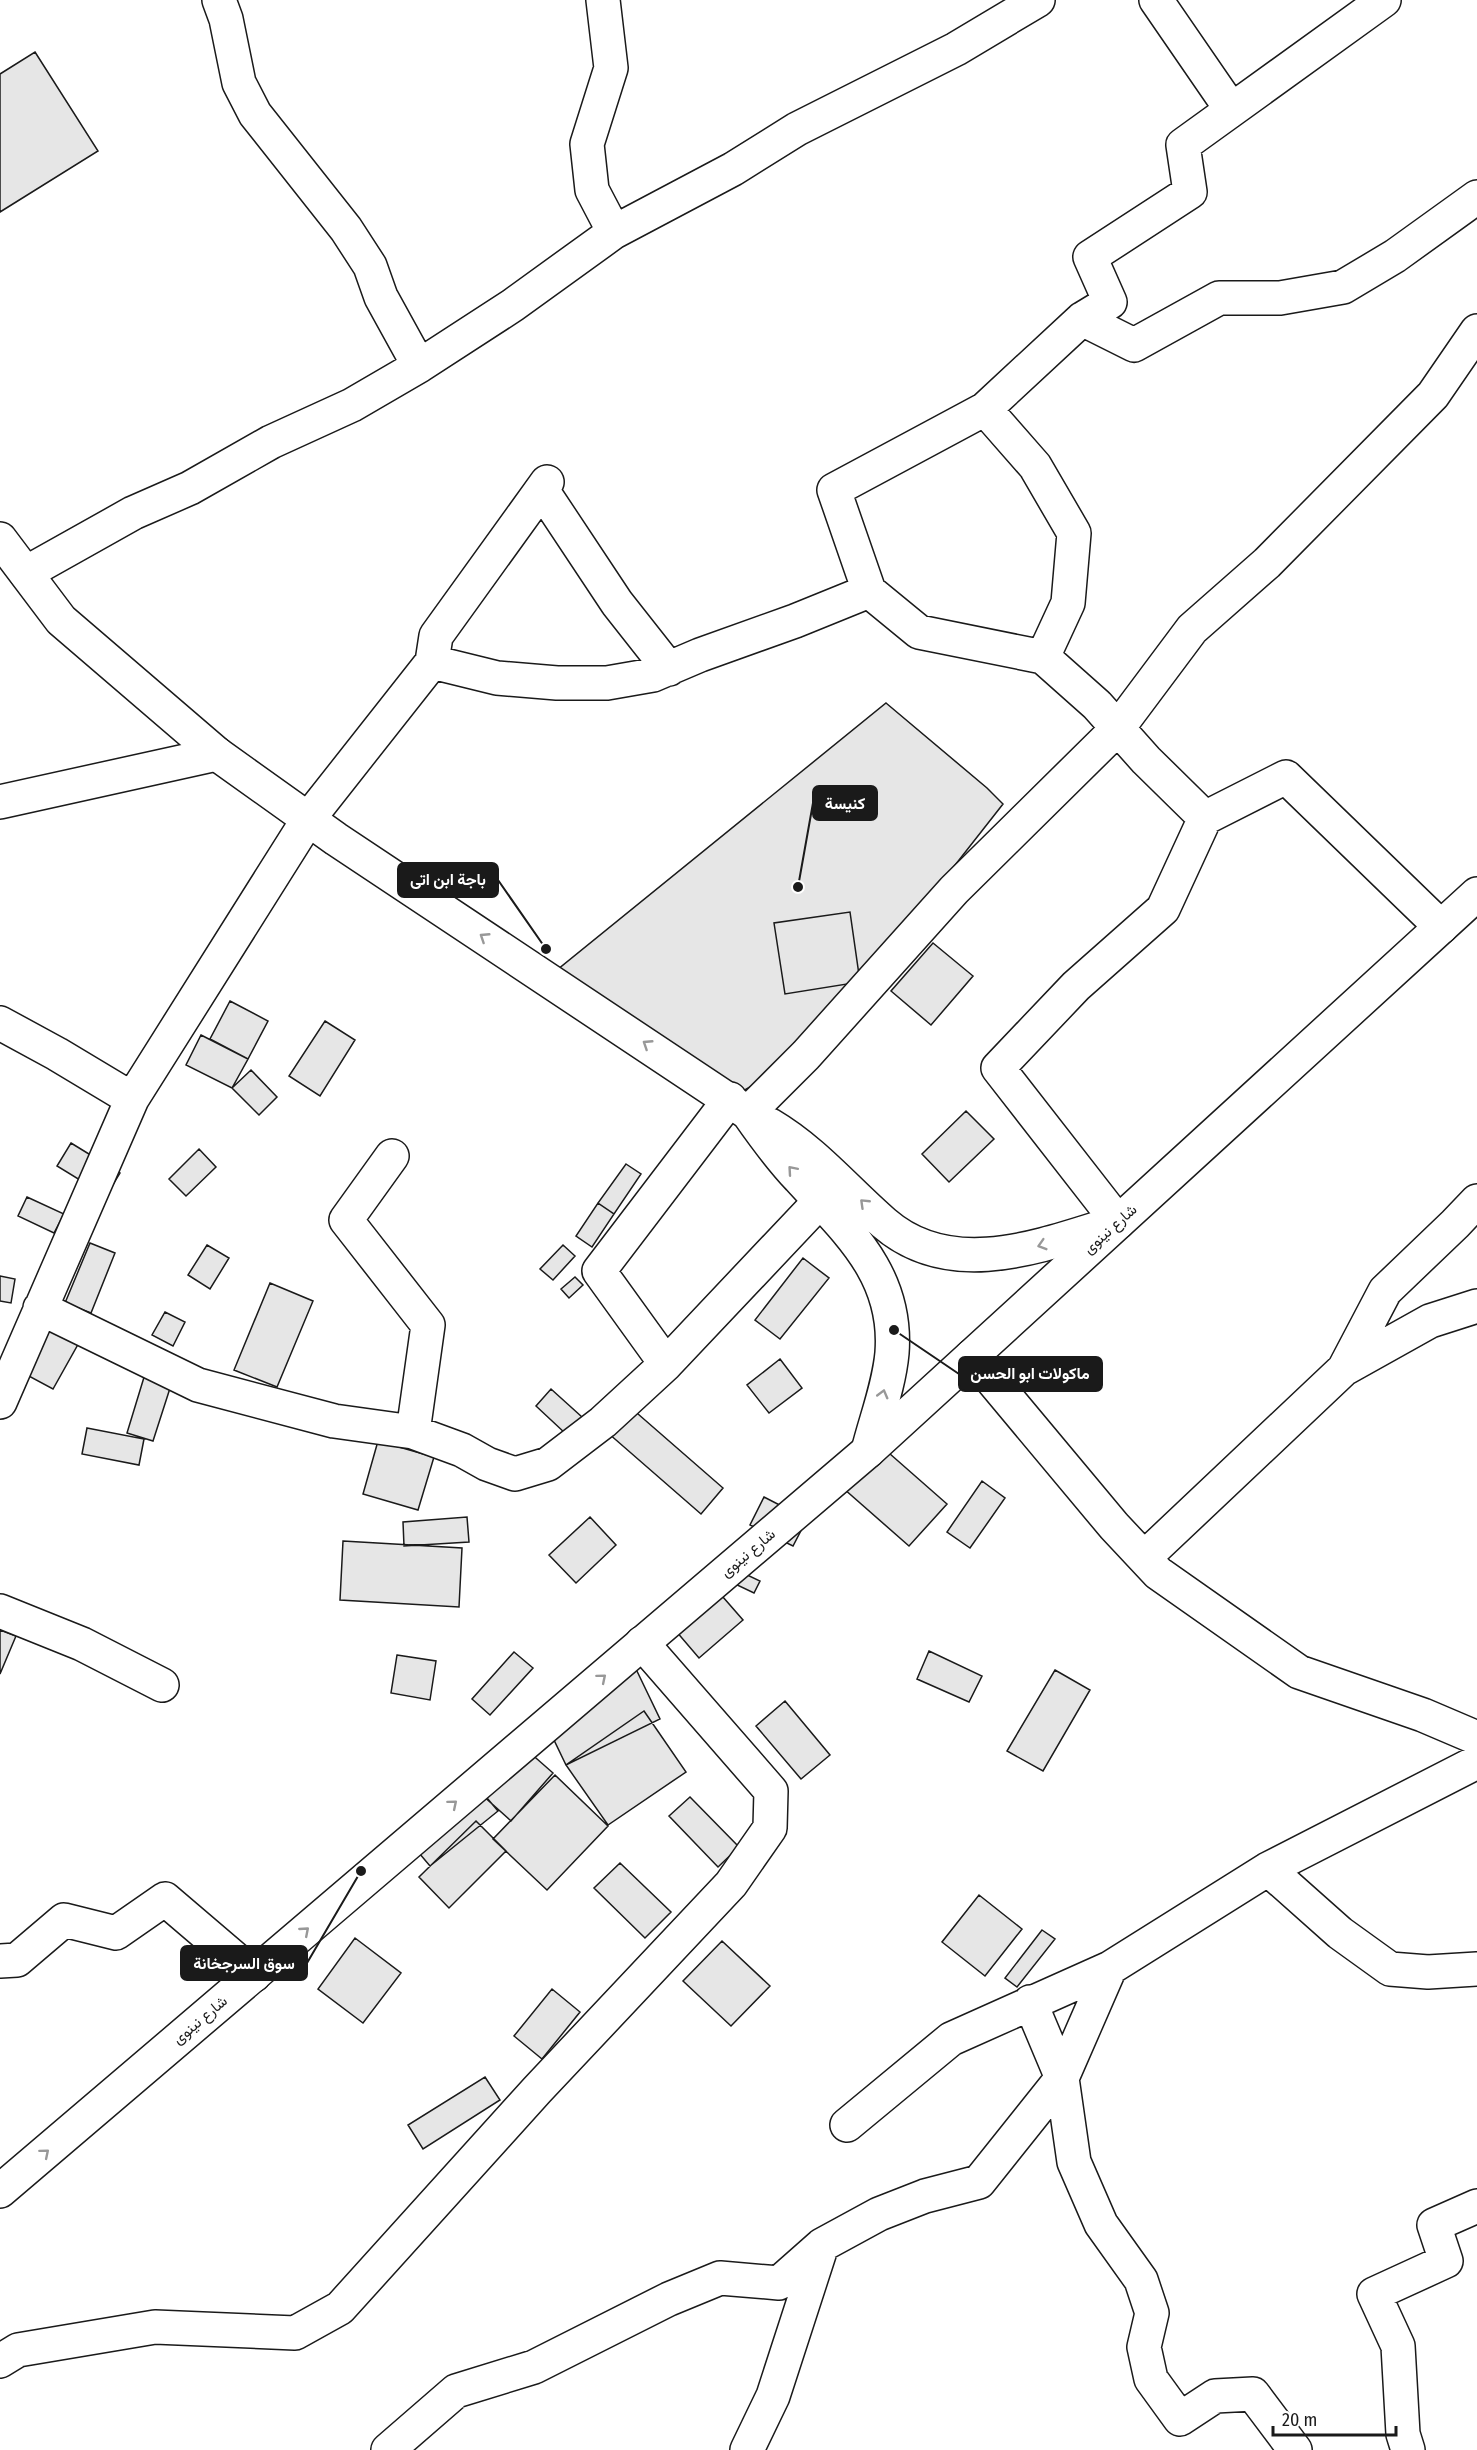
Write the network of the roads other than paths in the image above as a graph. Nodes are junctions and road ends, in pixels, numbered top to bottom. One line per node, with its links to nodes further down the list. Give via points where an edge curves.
1 (219, 0): 11 (street, via 239,83 255,114 346,229 370,266 381,297)
2 (603, 0): 8 (street, via 611,68 587,144 592,190)
3 (1038, 0): 8 (street, via 956,49 797,129 733,169)
4 (1156, 0): 6 (street)
5 (1384, 0): 6 (street)
6 (1231, 109): 9 (street, via 1183,145 1190,192 1090,257 1110,302)
7 (1477, 197): 9 (street, via 1343,288 1280,298 1219,298 1134,345)
8 (614, 232): 11 (street)
9 (1082, 319): 12 (street)
10 (1477, 331): 19 (street, via 1433,395 1267,563 1192,628)
11 (419, 366): 14 (street, via 352,405 133,513)
12 (985, 409): 15 (street, via 834,490); 16 (street, via 1035,466 1074,534 1068,603)
13 (0, 540): 14 (street)
14 (26, 573): 20 (street, via 61,620)
15 (868, 591): 16 (street, via 919,632); 18 (street)
16 (1043, 657): 19 (street)
17 (432, 662): 18 (street, via 497,678 557,683 607,683); 18 (street, via 436,636 544,486 617,603); 22 (street)
18 (669, 669)
19 (1118, 728): 23 (street); 28 (street, via 954,890 806,1055)
20 (217, 754): 21 (street); 22 (street)
21 (0, 802)
22 (309, 818): 27 (street); 28 (street, one-way to 22)
23 (1205, 818): 25 (street, via 1286,777); 32 (street, via 1163,909 1076,986 998,1068)
24 (1477, 894): 25 (street, شارع نينوى)
25 (1441, 927): 32 (street, شارع نينوى)
26 (0, 1023): 27 (street)
27 (132, 1099): 34 (street)
28 (739, 1106): 30 (street, one-way to 28); 32 (street, one-way to 28, via 1032,1248 1004,1252 952,1255 927,1249 904,1238 820,1162); 36 (street, via 599,1271)
29 (392, 1156): 39 (street, via 346,1220 428,1325)
30 (821, 1200): 36 (street); 40 (street, one-way to 30, via 892,1354 892,1325 875,1270)
31 (1477, 1201): 37 (street, via 1384,1291)
32 (1118, 1222): 35 (street, شارع نينوى)
33 (1477, 1306): 37 (street, via 1430,1321)
34 (40, 1308): 38 (street); 39 (street, via 198,1385 334,1421)
35 (972, 1356): 40 (street, شارع نينوى); 41 (street)
36 (666, 1364): 39 (street, via 603,1422 548,1464 515,1474)
37 (1344, 1369): 41 (street)
38 (1, 1396)
39 (413, 1432)
40 (868, 1451): 43 (street, شارع نينوى)
41 (1144, 1558): 45 (street, via 1158,1573 1299,1672)
42 (0, 1611): 44 (street, via 82,1644)
43 (642, 1643): 51 (street, شارع نينوى, one-way to 43); 58 (street, via 771,1791 770,1828 731,1884 340,2308 295,2333 155,2327 18,2350)
44 (162, 1685)
45 (1477, 1738)
46 (1477, 1762): 47 (street)
47 (1268, 1869): 49 (street); 50 (street, via 1340,1933 1390,1969)
48 (0, 1960): 51 (street, via 17,1960 64,1920 116,1933 165,1899)
49 (1110, 1968): 52 (street); 53 (street)
50 (1477, 1969)
51 (254, 1975): 55 (street, شارع نينوى, one-way to 51)
52 (1030, 2002): 53 (street); 54 (street, via 951,2039)
53 (1062, 2078): 57 (street, via 979,2182 925,2196 879,2214); 61 (street, via 1074,2162 1101,2224 1141,2280 1152,2313 1144,2347 1151,2379 1179,2419 1215,2396 1253,2394)
54 (847, 2125)
55 (0, 2191)
56 (1477, 2206): 62 (street, via 1434,2225 1446,2261 1374,2294 1398,2346 1402,2434)
57 (822, 2245): 59 (street, via 778,2283 720,2278 669,2299 534,2367 456,2391); 60 (street, via 773,2396)
58 (0, 2361)
59 (388, 2450)
60 (747, 2450)
61 (1295, 2450)
62 (1408, 2450)

